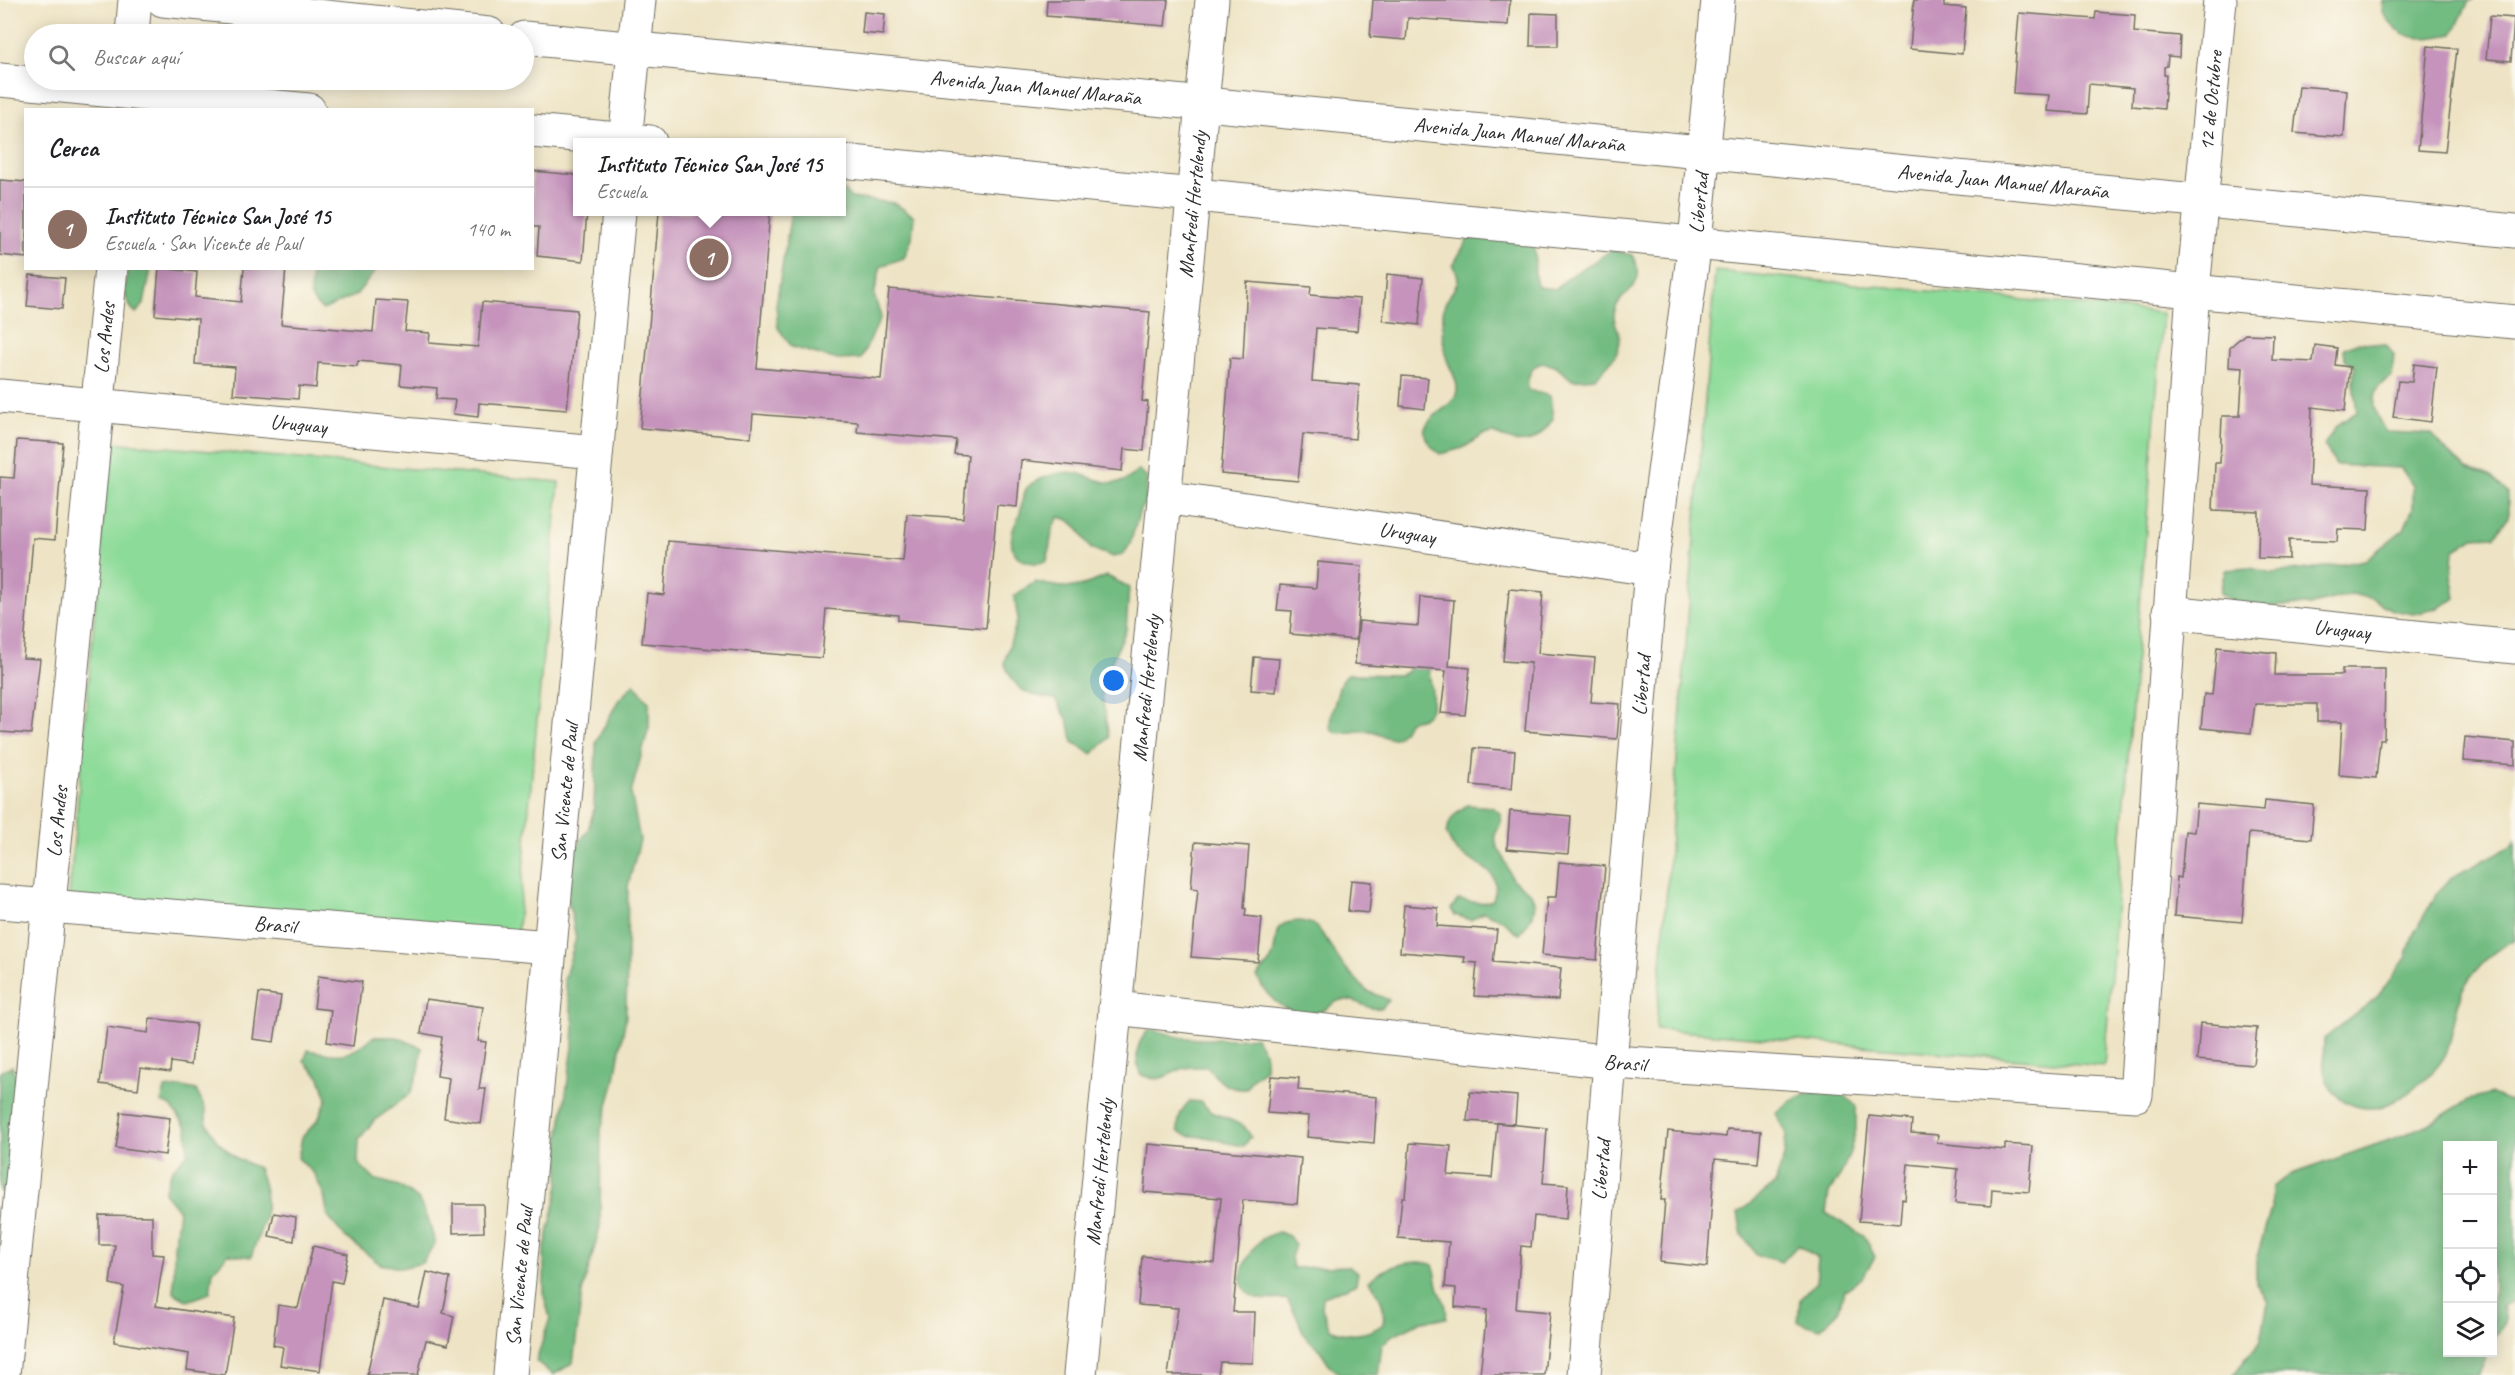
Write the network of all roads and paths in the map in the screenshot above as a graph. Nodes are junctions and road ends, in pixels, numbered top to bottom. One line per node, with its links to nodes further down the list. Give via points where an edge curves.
1 (135, 0): 7 (street)
2 (163, 0): 8 (street)
3 (639, 0): 10 (street)
4 (1212, 0): 15 (street, Manfredi Hertelendy)
5 (1718, 0): 20 (street, Libertad)
6 (2220, 0): 23 (street, 12 de Octubre)
7 (133, 24)
8 (393, 24)
9 (534, 39): 10 (street, Avenida Juan Manuel Maraña)
10 (634, 50): 15 (street, Avenida Juan Manuel Maraña); 19 (street)
11 (0, 80): 12 (street)
12 (24, 83)
13 (90, 90): 14 (street)
14 (126, 94): 16 (street)
15 (1202, 104): 20 (street, Avenida Juan Manuel Maraña); 22 (street, Manfredi Hertelendy)
16 (286, 108)
17 (534, 131): 18 (street)
18 (597, 138)
19 (634, 138)
20 (1704, 152): 23 (street, Avenida Juan Manuel Maraña); 26 (street, Libertad)
21 (846, 161): 22 (street)
22 (1193, 195): 26 (street); 33 (street, Manfredi Hertelendy)
23 (2201, 201): 25 (street, Avenida Juan Manuel Maraña); 28 (street, 12 de Octubre)
24 (619, 216): 32 (street, San Vicente de Paul)
25 (2515, 231)
26 (1695, 242): 28 (street); 34 (street, Libertad)
27 (111, 270): 31 (street, Los Andes)
28 (2193, 291): 29 (street); 35 (street, 12 de Octubre)
29 (2515, 322)
30 (0, 396): 31 (street, Uruguay)
31 (98, 404): 32 (street, Uruguay); 38 (street, Los Andes)
32 (596, 452): 39 (street, San Vicente de Paul)
33 (1164, 496): 34 (street, Uruguay); 40 (street, Manfredi Hertelendy)
34 (1651, 569): 41 (street, Libertad)
35 (2169, 612): 36 (street, Uruguay); 42 (street, 12 de Octubre)
36 (2515, 647)
37 (0, 902): 38 (street, Brasil)
38 (49, 907): 39 (street, Brasil); 43 (street, Los Andes)
39 (550, 947): 44 (street, San Vicente de Paul)
40 (1115, 1008): 41 (street, Brasil); 45 (street, Manfredi Hertelendy)
41 (1612, 1062): 42 (street, Brasil); 46 (street, Libertad)
42 (2136, 1095)
43 (3, 1375)
44 (510, 1375)
45 (1080, 1375)
46 (1584, 1375)

